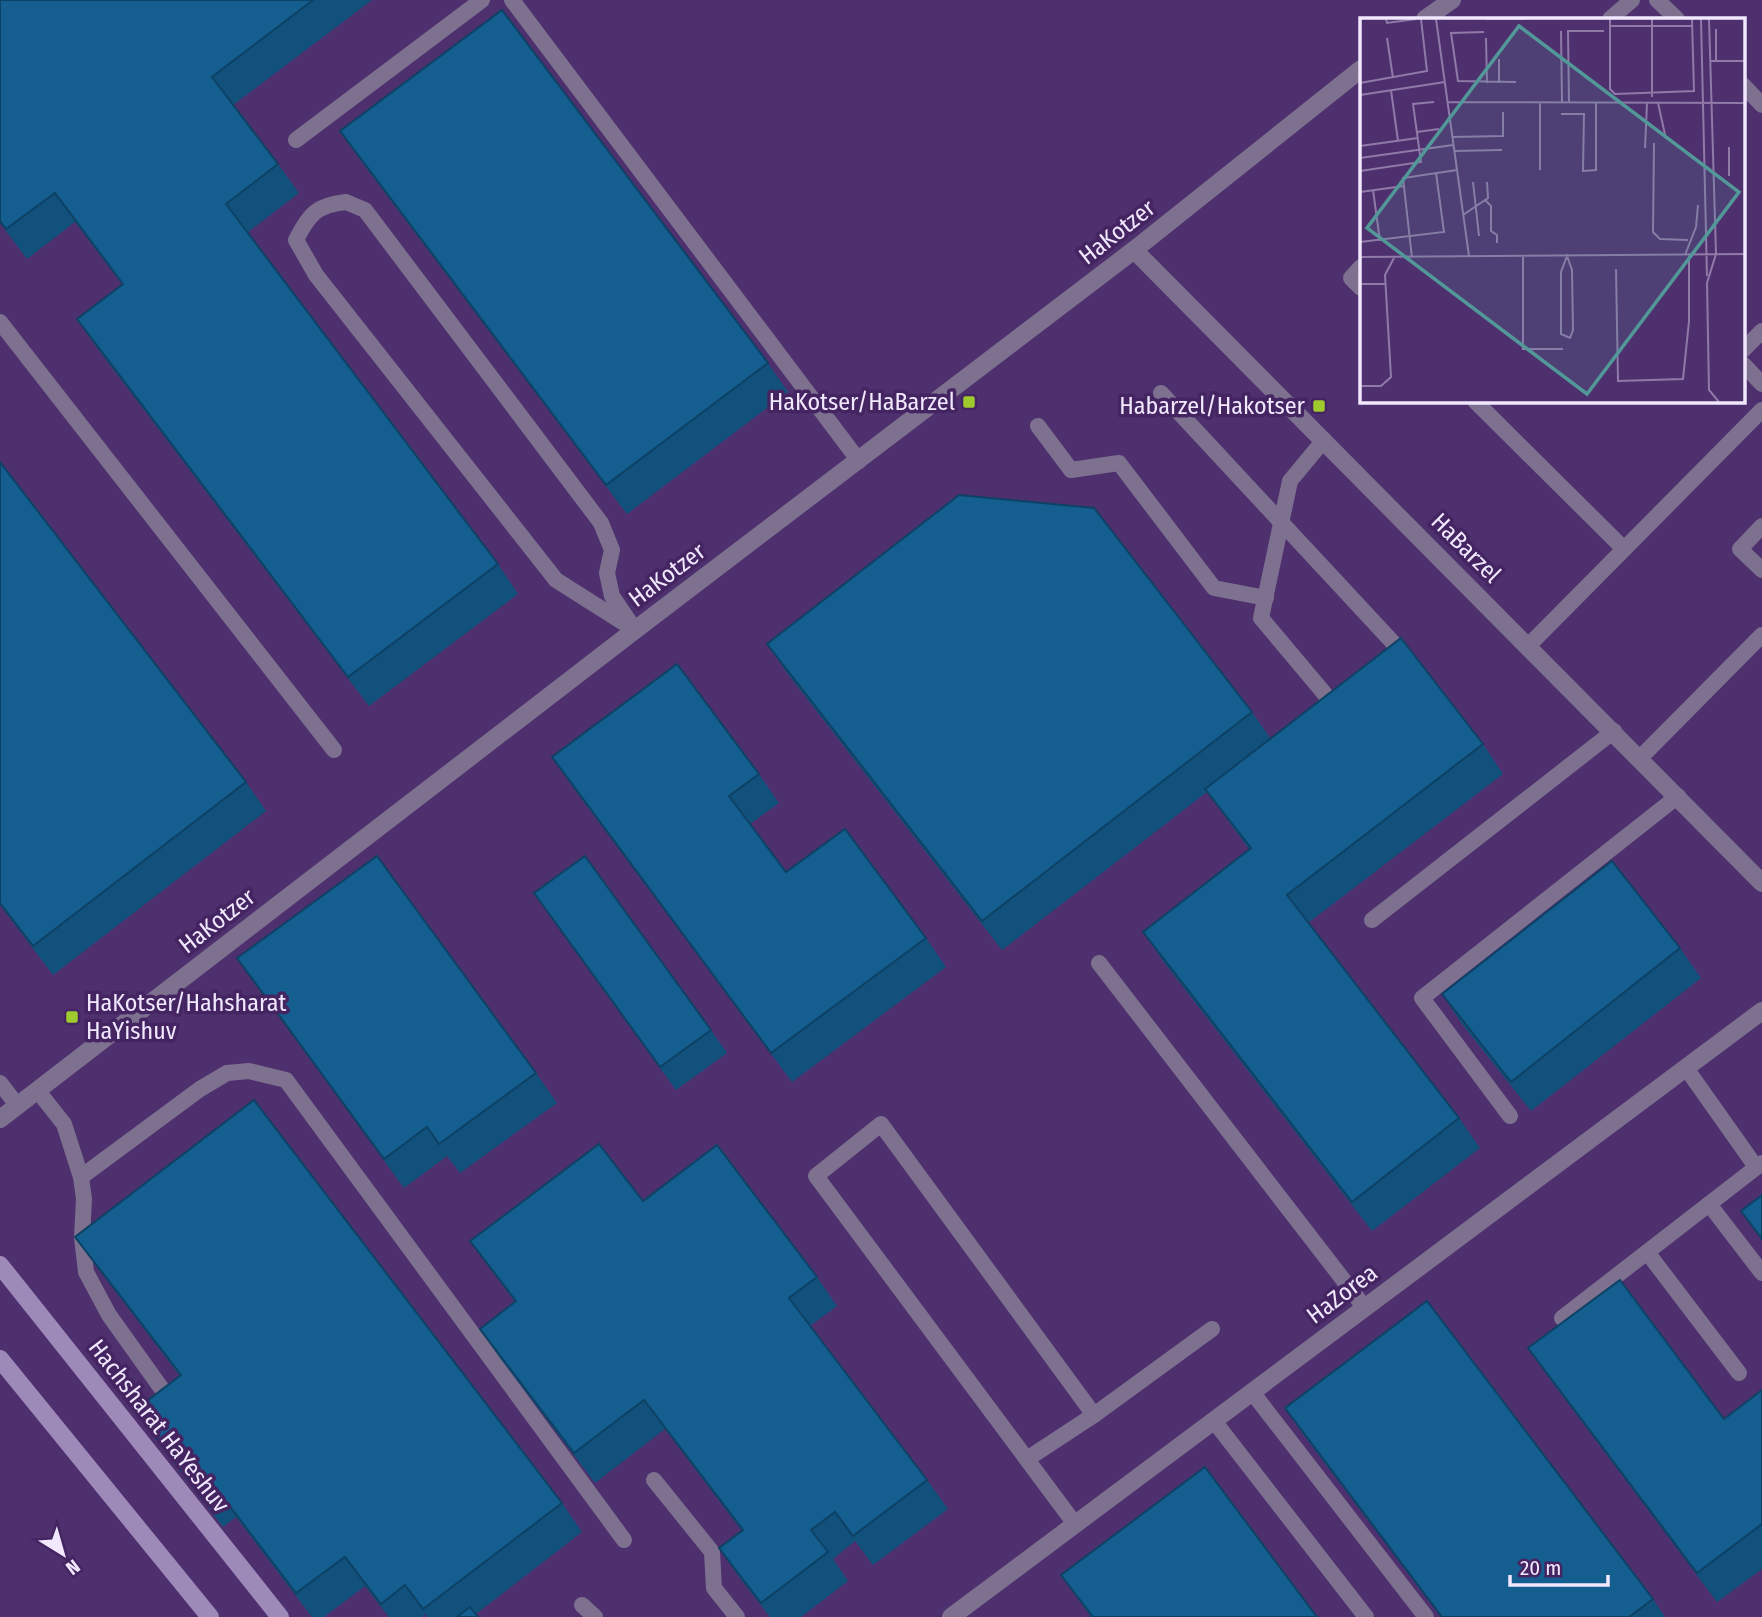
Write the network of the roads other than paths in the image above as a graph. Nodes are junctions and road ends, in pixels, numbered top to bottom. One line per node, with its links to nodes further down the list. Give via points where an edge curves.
1 (482, 0): 12 (lane)
2 (512, 0): 26 (lane)
3 (1452, 0): 6 (street)
4 (1632, 0): 7 (lane)
5 (1657, 0): 8 (lane)
6 (1426, 18)
7 (1611, 18)
8 (1675, 18)
9 (1360, 70): 13 (street, HaKotzer)
10 (1744, 86): 11 (lane)
11 (1762, 105)
12 (296, 140)
13 (1134, 250): 25 (street, HaBarzel); 26 (street, HaKotzer)
14 (1360, 268): 15 (lane, via 1351,278)
15 (1360, 287)
16 (0, 322): 38 (lane)
17 (1762, 331): 18 (lane)
18 (1744, 350)
19 (1744, 366): 20 (lane)
20 (1762, 384)
21 (1161, 393): 27 (lane)
22 (1476, 402): 29 (lane)
23 (1762, 410): 29 (lane)
24 (1038, 426): 31 (lane, via 1071,470 1119,463 1214,589)
25 (1324, 440): 27 (lane, via 1290,481); 34 (street, HaBarzel)
26 (859, 461): 32 (street, HaKotzer)
27 (1282, 523): 31 (lane); 35 (lane)
28 (1762, 526): 30 (lane, via 1740,549)
29 (1624, 549): 34 (lane)
30 (1762, 570)
31 (1266, 598): 36 (lane, via 1261,618)
32 (635, 630): 32 (lane, via 612,596 607,573 612,550 601,523 365,210 346,202 326,204 306,220 296,240 316,275 556,580); 47 (street, HaKotzer)
33 (1762, 635): 39 (lane)
34 (1528, 646): 37 (street, HaBarzel)
35 (1398, 648)
36 (1329, 699)
37 (1614, 732): 39 (street, HaBarzel); 42 (lane)
38 (334, 750)
39 (1640, 758): 40 (street, HaBarzel)
40 (1678, 796): 41 (street, HaBarzel); 49 (lane, via 1422,998)
41 (1762, 883)
42 (1372, 920)
43 (1099, 963): 57 (lane)
44 (1762, 1011): 45 (street, HaZorea)
45 (1686, 1068): 51 (lane); 57 (street, HaZorea)
46 (0, 1083): 48 (lane)
47 (37, 1090): 48 (street, HaKotzer); 52 (lane, via 64,1124)
48 (17, 1105): 50 (street, HaKotzer)
49 (1510, 1116)
50 (0, 1119)
51 (1759, 1165): 53 (lane)
52 (81, 1177): 62 (lane, via 86,1272 109,1315); 69 (lane, via 227,1073 249,1071 286,1080)
53 (1709, 1204): 54 (lane); 56 (lane)
54 (1647, 1252): 58 (lane); 61 (lane)
55 (0, 1265): 72 (street, Hachsharat HaYeshuv)
56 (1762, 1273)
57 (1365, 1308): 63 (street, HaZorea)
58 (1562, 1318)
59 (1212, 1329): 64 (lane)
60 (0, 1359): 71 (street)
61 (1739, 1373)
62 (163, 1392)
63 (1252, 1392): 65 (street, HaZorea); 77 (lane)
64 (1094, 1415): 66 (lane); 66 (lane, via 881,1124 816,1176)
65 (1214, 1421): 68 (street, HaZorea); 76 (lane)
66 (1027, 1459): 68 (lane)
67 (654, 1480): 74 (lane, via 712,1552 714,1588)
68 (1075, 1524): 75 (street, HaZorea)
69 (624, 1540)
70 (582, 1605): 73 (lane)
71 (210, 1617)
72 (280, 1617)
73 (595, 1617)
74 (737, 1617)
75 (951, 1617)
76 (1366, 1617)
77 (1426, 1617)

